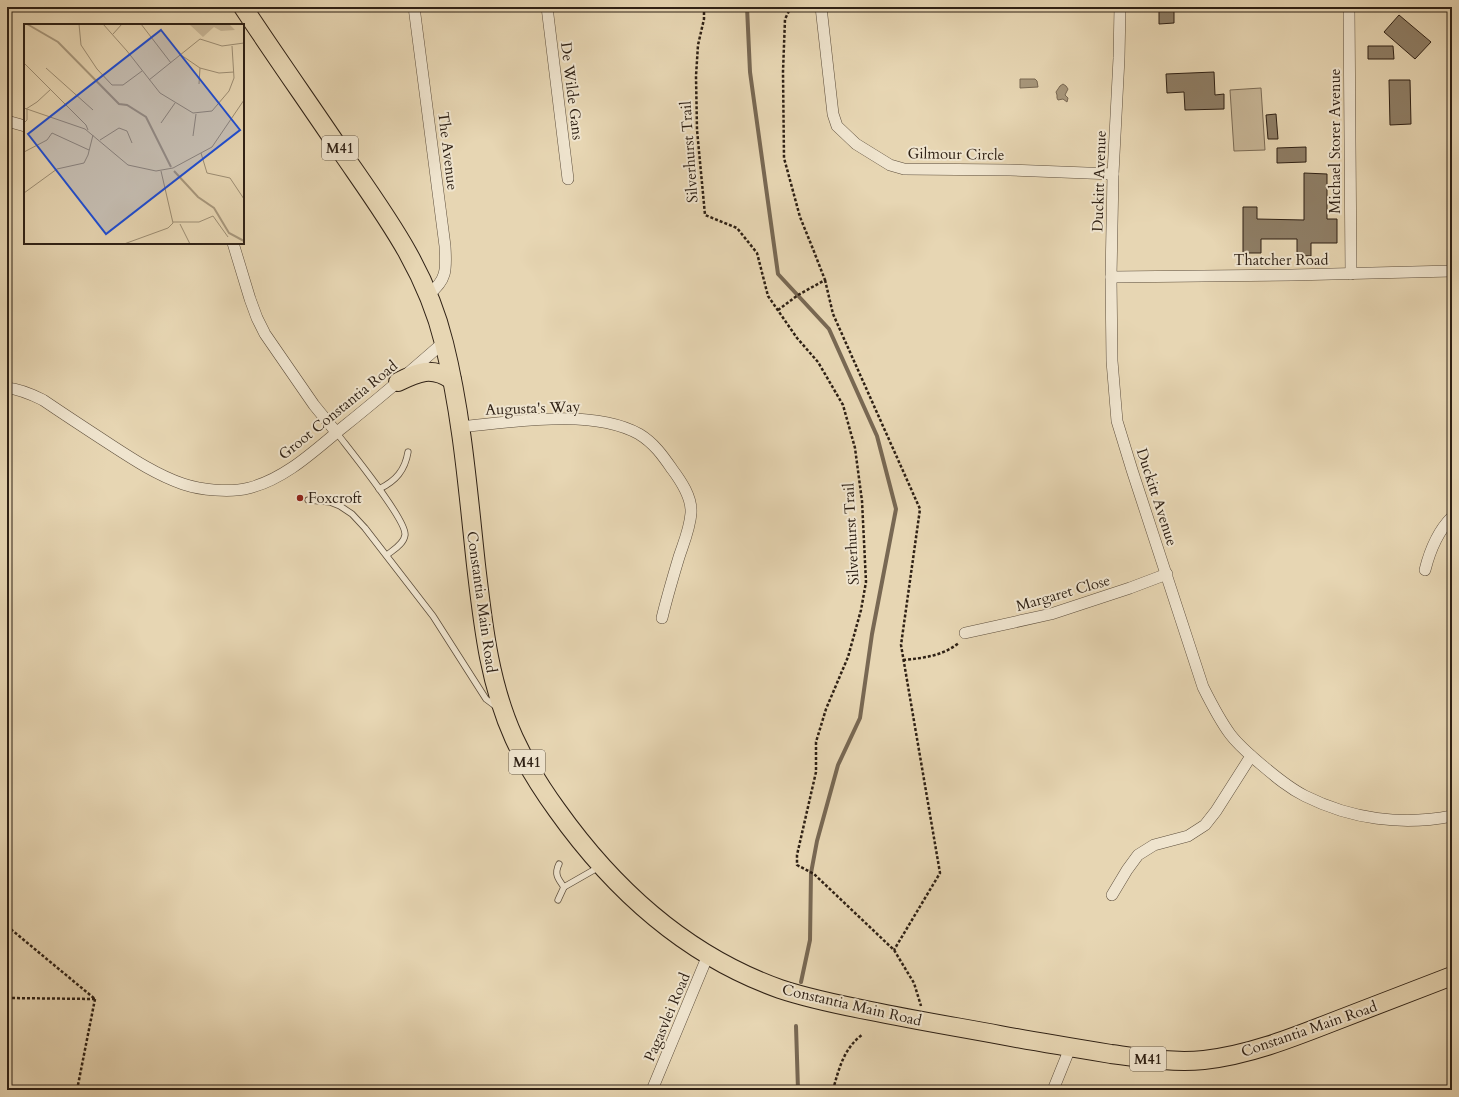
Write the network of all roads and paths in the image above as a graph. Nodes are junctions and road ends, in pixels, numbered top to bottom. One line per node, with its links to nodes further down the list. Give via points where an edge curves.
1 (243, 7): 18 (main road, Constantia Main Road / M41, via 395,228)
2 (414, 7): 18 (street, The Avenue, via 445,246 444,276)
3 (547, 7): 12 (street, De Wilde Gans)
4 (704, 7): 19 (path, Silverhurst Trail, via 696,76 697,130 705,215 737,228 757,253 768,296)
5 (791, 7): 17 (path, via 785,19 784,158 800,217)
6 (821, 7): 11 (street, Gilmour Circle, via 833,114 837,126 856,144 890,165 920,170)
7 (1120, 7): 11 (street, Duckitt Avenue, via 1120,58)
8 (1349, 7): 15 (street, Michael Storer Avenue)
9 (7, 121): 10 (street)
10 (24, 126)
11 (1113, 174): 16 (street, Duckitt Avenue)
12 (568, 179)
13 (233, 244): 25 (street, via 250,299 265,334)
14 (1452, 271): 15 (street, Thatcher Road)
15 (1351, 274): 16 (street, Thatcher Road)
16 (1111, 278): 32 (street, Duckitt Avenue, via 1112,361 1118,421)
17 (824, 280): 19 (path); 35 (path, via 833,314 920,509 901,645)
18 (429, 294): 20 (main road, Constantia Main Road / M41)
19 (778, 310): 45 (path, Silverhurst Trail, via 797,338 818,362 842,404 855,448 862,501 866,582 848,657 826,709 816,742 816,772 797,855 797,865 814,874)
20 (444, 342): 21 (main road, Constantia Main Road / M41); 22 (street, Groot Constantia Road)
21 (452, 380): 22 (main road, via 439,373 428,372 414,374); 24 (main road, Constantia Main Road / M41)
22 (398, 382): 25 (street, Groot Constantia Road)
23 (7, 388): 25 (street, Groot Constantia Road, via 14,388 42,400 142,465 167,478 201,488 248,488 268,481 298,464)
24 (460, 427): 33 (street, Augusta's Way, via 524,421 590,420 624,428 650,442 676,474 691,503 688,530); 36 (main road, Constantia Main Road / M41, via 482,619 493,682)
25 (336, 432): 27 (lane)
26 (408, 452): 27 (lane, via 400,475)
27 (379, 489): 30 (lane, via 405,531 403,542)
28 (308, 500): 30 (lane, via 330,502 352,514)
29 (1452, 517): 31 (street, via 1430,550)
30 (387, 555): 36 (lane, via 433,616 486,699)
31 (1425, 570)
32 (1167, 574): 34 (street, Margaret Close, via 1051,614); 37 (street, Duckitt Avenue, via 1203,687 1231,735)
33 (662, 618)
34 (965, 633): 35 (path, via 960,642 945,652 935,656)
35 (903, 660): 45 (path, via 940,873)
36 (504, 710): 40 (main road, Constantia Main Road / M41, via 514,738 541,788)
37 (1251, 756): 38 (street, Duckitt Avenue, via 1304,796 1340,810 1376,819 1403,821); 42 (street, via 1205,825 1188,836 1154,845 1138,856)
38 (1452, 816)
39 (559, 864): 41 (lane, via 556,876)
40 (600, 866): 41 (lane); 46 (main road, Constantia Main Road / M41, via 635,901 670,930)
41 (564, 887): 43 (lane)
42 (1112, 895)
43 (558, 900)
44 (7, 926): 49 (path)
45 (894, 950): 50 (path, via 914,983)
46 (708, 955): 52 (main road, Constantia Main Road / M41, via 750,977 805,997 922,1022); 54 (street, Pagasvlei Road)
47 (1452, 976): 52 (main road, Constantia Main Road / M41, via 1286,1040 1231,1056 1182,1061)
48 (7, 998): 49 (path)
49 (95, 999): 53 (path)
50 (923, 1012)
51 (863, 1034): 55 (path, via 845,1054)
52 (1070, 1048): 56 (street)
53 (77, 1090)
54 (652, 1090)
55 (833, 1090)
56 (1053, 1090)

